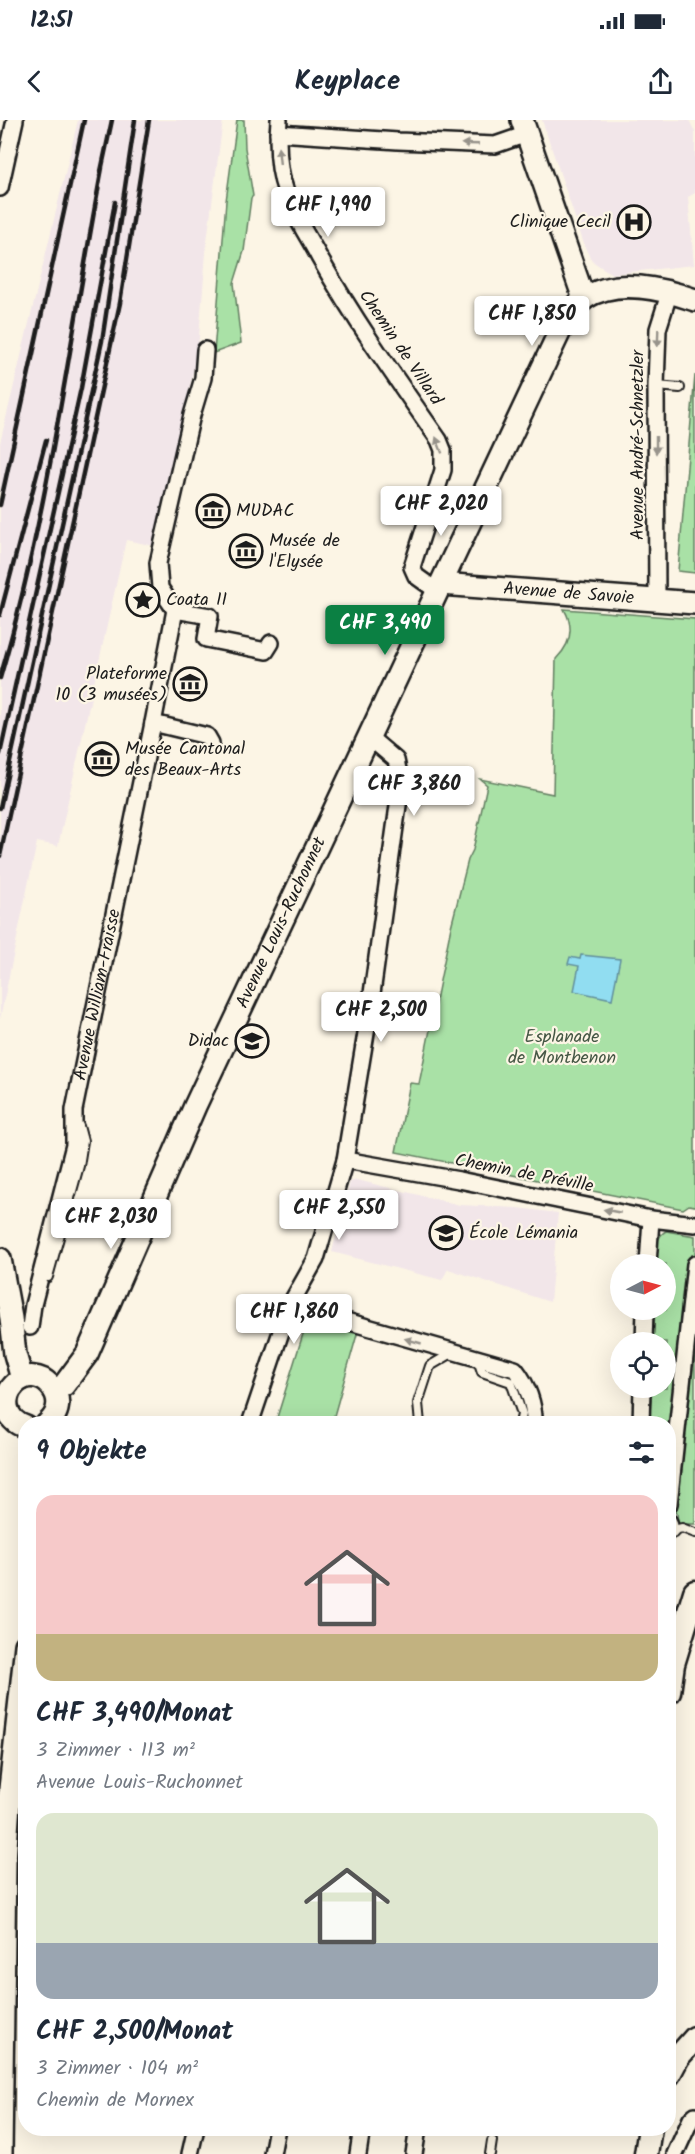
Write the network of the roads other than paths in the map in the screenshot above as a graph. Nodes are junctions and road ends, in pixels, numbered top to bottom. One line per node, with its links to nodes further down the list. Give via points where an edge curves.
1 (15, 120): 4 (street)
2 (278, 126): 3 (street, one-way to 2, via 495,145 398,141); 11 (street, Chemin de Villard, one-way to 2, via 416,576 412,567 443,470 443,450 345,303 294,212 278,156)
3 (524, 127): 6 (main road)
4 (0, 188)
5 (670, 291): 6 (main road, via 631,287 596,292); 7 (main road); 9 (street, Avenue André-Schnetzler, one-way to 9, via 658,329)
6 (584, 299): 11 (main road, Avenue Louis-Ruchonnet, via 566,318)
7 (695, 300)
8 (205, 350): 14 (street, via 203,378 158,563 160,588)
9 (656, 386): 10 (lane); 12 (street, Avenue André-Schnetzler, one-way to 12)
10 (680, 388)
11 (439, 588): 12 (main road, Avenue de Savoie); 17 (main road, Avenue Louis-Ruchonnet)
12 (657, 601): 13 (main road, Avenue de Savoie)
13 (695, 603)
14 (175, 610): 15 (street, via 210,616 206,639 266,651); 16 (street, Avenue William-Fraisse)
15 (271, 643)
16 (153, 723): 18 (street, via 207,736); 30 (street, Avenue William-Fraisse, via 74,1110 74,1145 33,1305)
17 (369, 737): 19 (main road, Avenue Louis-Ruchonnet); 23 (street, via 396,760 401,784)
18 (211, 743)
19 (335, 808): 20 (lane); 22 (main road, Avenue Louis-Ruchonnet)
20 (318, 822)
21 (288, 886): 22 (lane)
22 (284, 916): 34 (main road, Avenue Louis-Ruchonnet, via 195,1106 87,1354 64,1385)
23 (345, 1160): 24 (street, Chemin de Préville, one-way to 23); 29 (street, via 316,1259)
24 (651, 1219): 25 (street, Chemin de Préville); 26 (street)
25 (695, 1224)
26 (649, 1254)
27 (0, 1259): 30 (main road, Avenue William-Fraisse)
28 (695, 1264): 43 (street)
29 (290, 1305): 31 (street, one-way to 29); 37 (street)
30 (22, 1332): 33 (main road, Avenue William-Fraisse, via 15,1354)
31 (453, 1352): 32 (street); 38 (lane, via 430,1366 417,1403)
32 (478, 1360): 39 (lane, via 482,1372 511,1382); 40 (street, via 515,1369 525,1381)
33 (22, 1379): 34 (main road, via 37,1377); 42 (main road, via 8,1393 7,1406 12,1419)
34 (55, 1390): 36 (main road, via 58,1407)
35 (642, 1398): 41 (street)
36 (54, 1416)
37 (253, 1416)
38 (419, 1416)
39 (522, 1416)
40 (535, 1416)
41 (641, 1416)
42 (18, 1422)
43 (676, 1439)
44 (676, 1528): 45 (lane)
45 (695, 1533)
46 (695, 1592): 47 (main road)
47 (676, 1641)
48 (18, 1741): 58 (main road, via 4,1869)
49 (695, 2038): 50 (main road)
50 (676, 2061)
51 (695, 2115): 65 (street)
52 (193, 2136): 59 (street)
53 (275, 2136): 60 (street)
54 (361, 2136): 61 (street)
55 (417, 2136): 62 (street)
56 (649, 2136): 64 (main road)
57 (492, 2141): 63 (lane)
58 (1, 2154)
59 (190, 2154)
60 (272, 2154)
61 (358, 2154)
62 (414, 2154)
63 (490, 2154)
64 (646, 2154)
65 (675, 2154)

